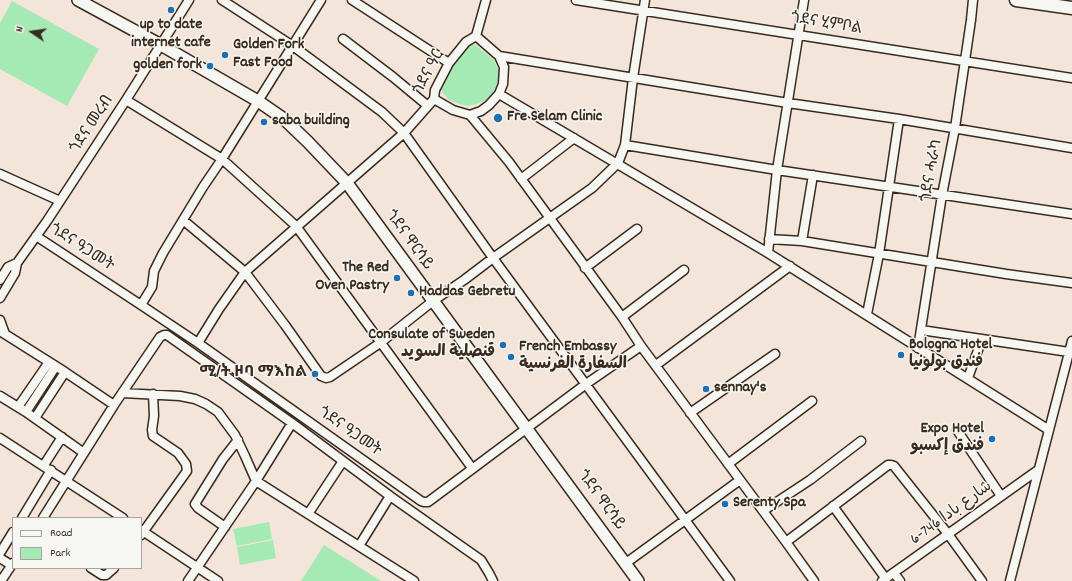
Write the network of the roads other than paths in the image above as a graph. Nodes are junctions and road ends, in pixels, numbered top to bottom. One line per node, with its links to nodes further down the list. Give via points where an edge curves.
1 (78, 0): 18 (main road, ጎደና ዋርሳይ)
2 (189, 0): 18 (street, ጎደና መረብ)
3 (222, 0): 19 (street)
4 (321, 0): 19 (street)
5 (352, 0): 22 (street)
6 (486, 0): 16 (street)
7 (576, 0): 14 (street, ጎደና ሂምቦል)
8 (645, 0): 14 (street)
9 (804, 0): 15 (street)
10 (973, 0): 21 (street, ጎደና ሓራካ)
11 (1016, 0): 12 (main road)
12 (1043, 2): 13 (main road)
13 (1072, 8)
14 (644, 11): 15 (street, ጎደና ሂምቦል); 23 (street)
15 (799, 35): 21 (street, ጎደና ሂምቦል); 29 (street)
16 (476, 36): 20 (street); 22 (street, ጎደና ዓር, via 466,42)
17 (343, 39): 30 (street)
18 (161, 45): 27 (street, ጎደና መረብ); 28 (main road, ጎደና ዋርሳይ)
19 (293, 46): 28 (street); 34 (street, via 382,112)
20 (499, 56): 23 (street); 25 (street, via 504,67 503,84)
21 (965, 61): 24 (street, ጎደና ሂምቦል); 33 (street, ጎደና ሓራካ)
22 (449, 62): 26 (street, ጎደና ዓር, via 435,90)
23 (633, 78): 29 (street); 36 (street)
24 (1072, 78)
25 (499, 94): 31 (street, via 481,111); 35 (street)
26 (434, 99): 30 (street, ጎደና ዓር); 31 (street, via 453,110)
27 (126, 100): 38 (street); 47 (street, ጎደና መረብ)
28 (258, 102): 38 (street); 44 (main road, ጎደና ዋርሳይ, via 284,119)
29 (788, 103): 32 (street); 40 (street)
30 (428, 106): 34 (street, ጎደና ዓር)
31 (470, 114): 43 (street)
32 (899, 119): 33 (street); 45 (street)
33 (955, 128): 37 (street); 46 (street, ጎደና ሓራካ)
34 (404, 133): 44 (street, ጎደና ዓር); 58 (street)
35 (574, 138): 39 (street); 43 (street)
36 (625, 145): 39 (street); 40 (street)
37 (1072, 148)
38 (222, 159): 50 (street); 51 (street)
39 (618, 163): 49 (street, via 592,188); 56 (street)
40 (777, 170): 42 (street); 54 (street)
41 (0, 174): 47 (street)
42 (813, 175): 45 (street); 55 (street)
43 (521, 179): 49 (street)
44 (347, 183): 51 (street, ጎደና ዓር); 69 (main road, ጎደና ዋርሳይ)
45 (890, 187): 46 (street); 57 (street)
46 (942, 195): 48 (street); 59 (street, ጎደና ሓራካ)
47 (60, 201): 53 (street, ጎደና መረብ)
48 (1072, 214)
49 (550, 218): 58 (street); 62 (street)
50 (182, 220): 64 (street); 70 (street, via 156,264 152,287)
51 (296, 226): 64 (street, ጎደና ዓር); 79 (street)
52 (637, 229): 62 (street)
53 (36, 236): 60 (street, ጎደና መረብ); 70 (street, ጎደና ዓጋመት)
54 (769, 239): 55 (street); 56 (street)
55 (802, 241): 57 (street)
56 (768, 253): 61 (street)
57 (879, 254): 59 (street); 71 (street)
58 (492, 258): 69 (street); 88 (street)
59 (932, 263): 66 (street); 74 (street, ጎደና ሓራካ)
60 (17, 264): 65 (street, ጎደና መረብ, via 8,267); 67 (street, ጎደና መረብ, via 15,273)
61 (790, 266): 71 (street); 85 (street)
62 (585, 268): 72 (street)
63 (684, 270): 72 (street)
64 (245, 272): 78 (street, ጎደና ዓር); 79 (street, via 321,376 330,378)
65 (0, 280)
66 (1072, 283)
67 (3, 286): 68 (street, ጎደና መረብ)
68 (0, 298)
69 (433, 301): 79 (street); 99 (main road, ጎደና ዋርሳይ)
70 (141, 305): 78 (street, ጎደና ዓጋመት)
71 (867, 314): 81 (street)
72 (622, 317): 80 (street)
73 (0, 320): 75 (street)
74 (921, 330): 76 (street); 81 (street, ጎደና ሓራካ)
75 (2, 332): 84 (street)
76 (982, 339): 82 (street); 87 (street)
77 (1072, 341): 82 (street)
78 (198, 343): 110 (street, ጎደና ዓጋመት, via 421,501 428,502)
79 (380, 343): 110 (street)
80 (641, 346): 85 (street); 88 (street, ጎደና ዓጋመት)
81 (918, 348): 87 (street)
82 (1069, 352): 101 (street)
83 (775, 354): 96 (street)
84 (53, 364): 86 (street); 94 (street); 95 (street)
85 (656, 365): 96 (street)
86 (65, 372): 93 (street); 97 (street)
87 (968, 378): 101 (street)
88 (586, 384): 99 (street, ጎደና ዓጋመት); 124 (street)
89 (122, 393): 90 (street); 93 (street); 98 (street, via 160,337 167,335)
90 (153, 394): 104 (street, via 187,397 206,404 218,412); 126 (street, via 153,436 178,453 186,464 187,471)
91 (0, 396): 94 (street)
92 (812, 401): 108 (street)
93 (114, 405): 106 (street)
94 (18, 407): 95 (street)
95 (26, 412): 97 (street)
96 (690, 413): 108 (street)
97 (35, 418): 102 (street)
98 (292, 423): 107 (street); 115 (street)
99 (527, 429): 110 (street, ጎደና ዓጋመት); 133 (main road, ጎደና ዋርሳይ)
100 (957, 430): 117 (street)
101 (1049, 430): 112 (street)
102 (62, 437): 106 (street); 109 (street)
103 (0, 438): 109 (street)
104 (238, 440): 115 (street); 125 (street, via 195,504)
105 (861, 441): 119 (street, via 810,480)
106 (84, 453): 113 (street)
107 (342, 461): 116 (street); 120 (street)
108 (728, 464): 114 (street)
109 (44, 465): 111 (street)
110 (472, 468)
111 (51, 470): 113 (street); 121 (street)
112 (1038, 470): 117 (street, شارع بادا 746-6); 150 (street)
113 (66, 480): 122 (street); 123 (street)
114 (740, 480): 119 (street); 124 (street)
115 (256, 481): 120 (street); 125 (street)
116 (390, 496): 130 (street); 144 (street, via 481,560)
117 (1001, 496): 128 (street, شارع بادا 746-6)
118 (833, 506): 128 (street, via 891,465); 129 (street); 139 (street)
119 (763, 511): 129 (street)
120 (308, 514): 130 (street)
121 (23, 517)
122 (44, 517)
123 (122, 517)
124 (686, 520): 133 (street); 146 (street)
125 (225, 527): 135 (street)
126 (142, 533): 135 (street)
127 (12, 534): 131 (street)
128 (948, 534): 138 (street, شارع بادا 746-6); 149 (street)
129 (786, 542): 147 (street)
130 (358, 546): 143 (street)
131 (0, 553)
132 (0, 558): 134 (street)
133 (626, 563): 145 (main road, ጎደና ዋርሳይ)
134 (12, 564): 140 (street)
135 (197, 568): 141 (street); 142 (street)
136 (93, 569): 137 (street, via 102,575)
137 (113, 569)
138 (894, 573): 139 (street, شارع بادا 746-6); 148 (street)
139 (884, 580)
140 (1, 581)
141 (188, 581)
142 (218, 581)
143 (414, 581)
144 (493, 581)
145 (638, 581)
146 (730, 581)
147 (814, 581)
148 (900, 581)
149 (982, 581)
150 (1010, 581)

